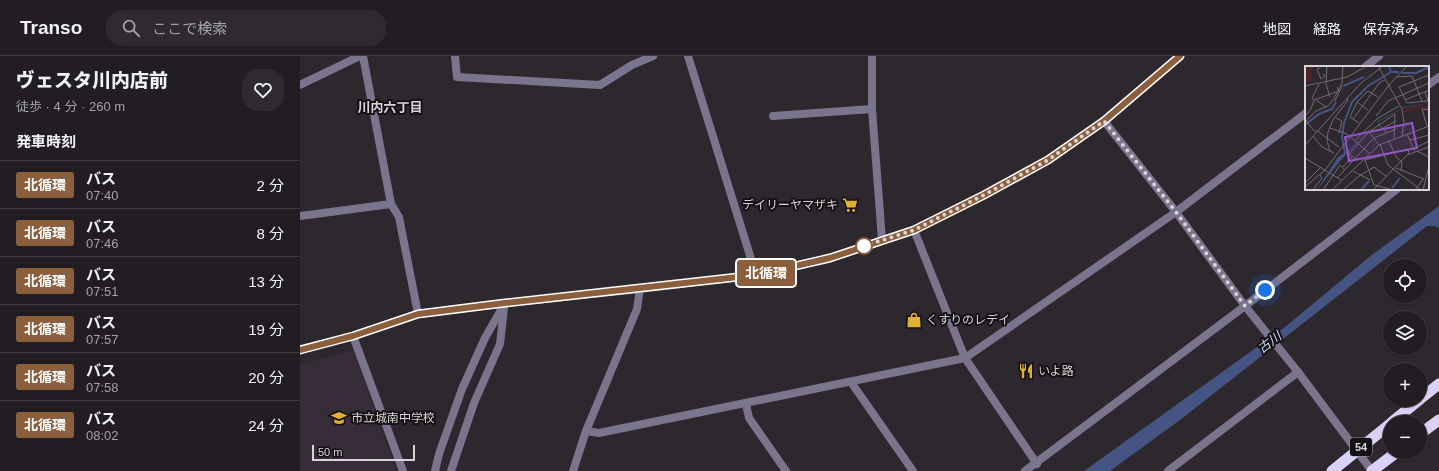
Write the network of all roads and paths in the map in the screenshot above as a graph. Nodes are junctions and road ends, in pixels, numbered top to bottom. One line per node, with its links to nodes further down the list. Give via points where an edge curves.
1 (361, 56): 11 (street); 17 (street)
2 (455, 56): 3 (street, via 457,77 600,85 632,65)
3 (653, 56)
4 (688, 56): 22 (street)
5 (872, 56): 12 (street)
6 (1180, 56): 15 (street)
7 (1379, 56): 8 (street)
8 (1366, 66)
9 (1439, 77): 10 (street)
10 (1429, 84)
11 (300, 85)
12 (872, 109): 14 (street); 21 (street)
13 (1305, 114): 18 (street)
14 (773, 116)
15 (1104, 121): 18 (street); 20 (street, via 1048,160)
16 (1396, 190): 25 (street)
17 (391, 204): 19 (street); 26 (street, via 399,217)
18 (1176, 212): 25 (street); 29 (street)
19 (300, 216)
20 (914, 230): 21 (street); 29 (street)
21 (882, 240): 22 (street, via 830,258)
22 (756, 275): 23 (street)
23 (640, 289): 24 (street); 40 (street, via 638,309)
24 (505, 303): 26 (street); 45 (street, via 485,338 462,389); 46 (street, via 500,344 474,403)
25 (1245, 306): 30 (street); 43 (street)
26 (418, 314): 27 (street)
27 (353, 336): 28 (street); 44 (street)
28 (300, 350)
29 (965, 358): 31 (street); 43 (street)
30 (1298, 372): 41 (street); 51 (street)
31 (851, 382): 34 (street); 49 (street)
32 (1436, 386): 33 (highway, 54)
33 (1427, 394)
34 (746, 404): 40 (street, via 599,433); 48 (street, via 749,418)
35 (1411, 407): 36 (highway, 54)
36 (1401, 415)
37 (1439, 420): 39 (highway)
38 (1383, 429): 41 (highway, 54)
39 (1427, 429)
40 (586, 431): 47 (street)
41 (1356, 451): 52 (highway, 54); 53 (street)
42 (1388, 459): 53 (highway, 54)
43 (1036, 464): 50 (street)
44 (403, 471)
45 (435, 471)
46 (451, 471)
47 (573, 471)
48 (786, 471)
49 (913, 471)
50 (1025, 471)
51 (1168, 471)
52 (1332, 471)
53 (1372, 471)

